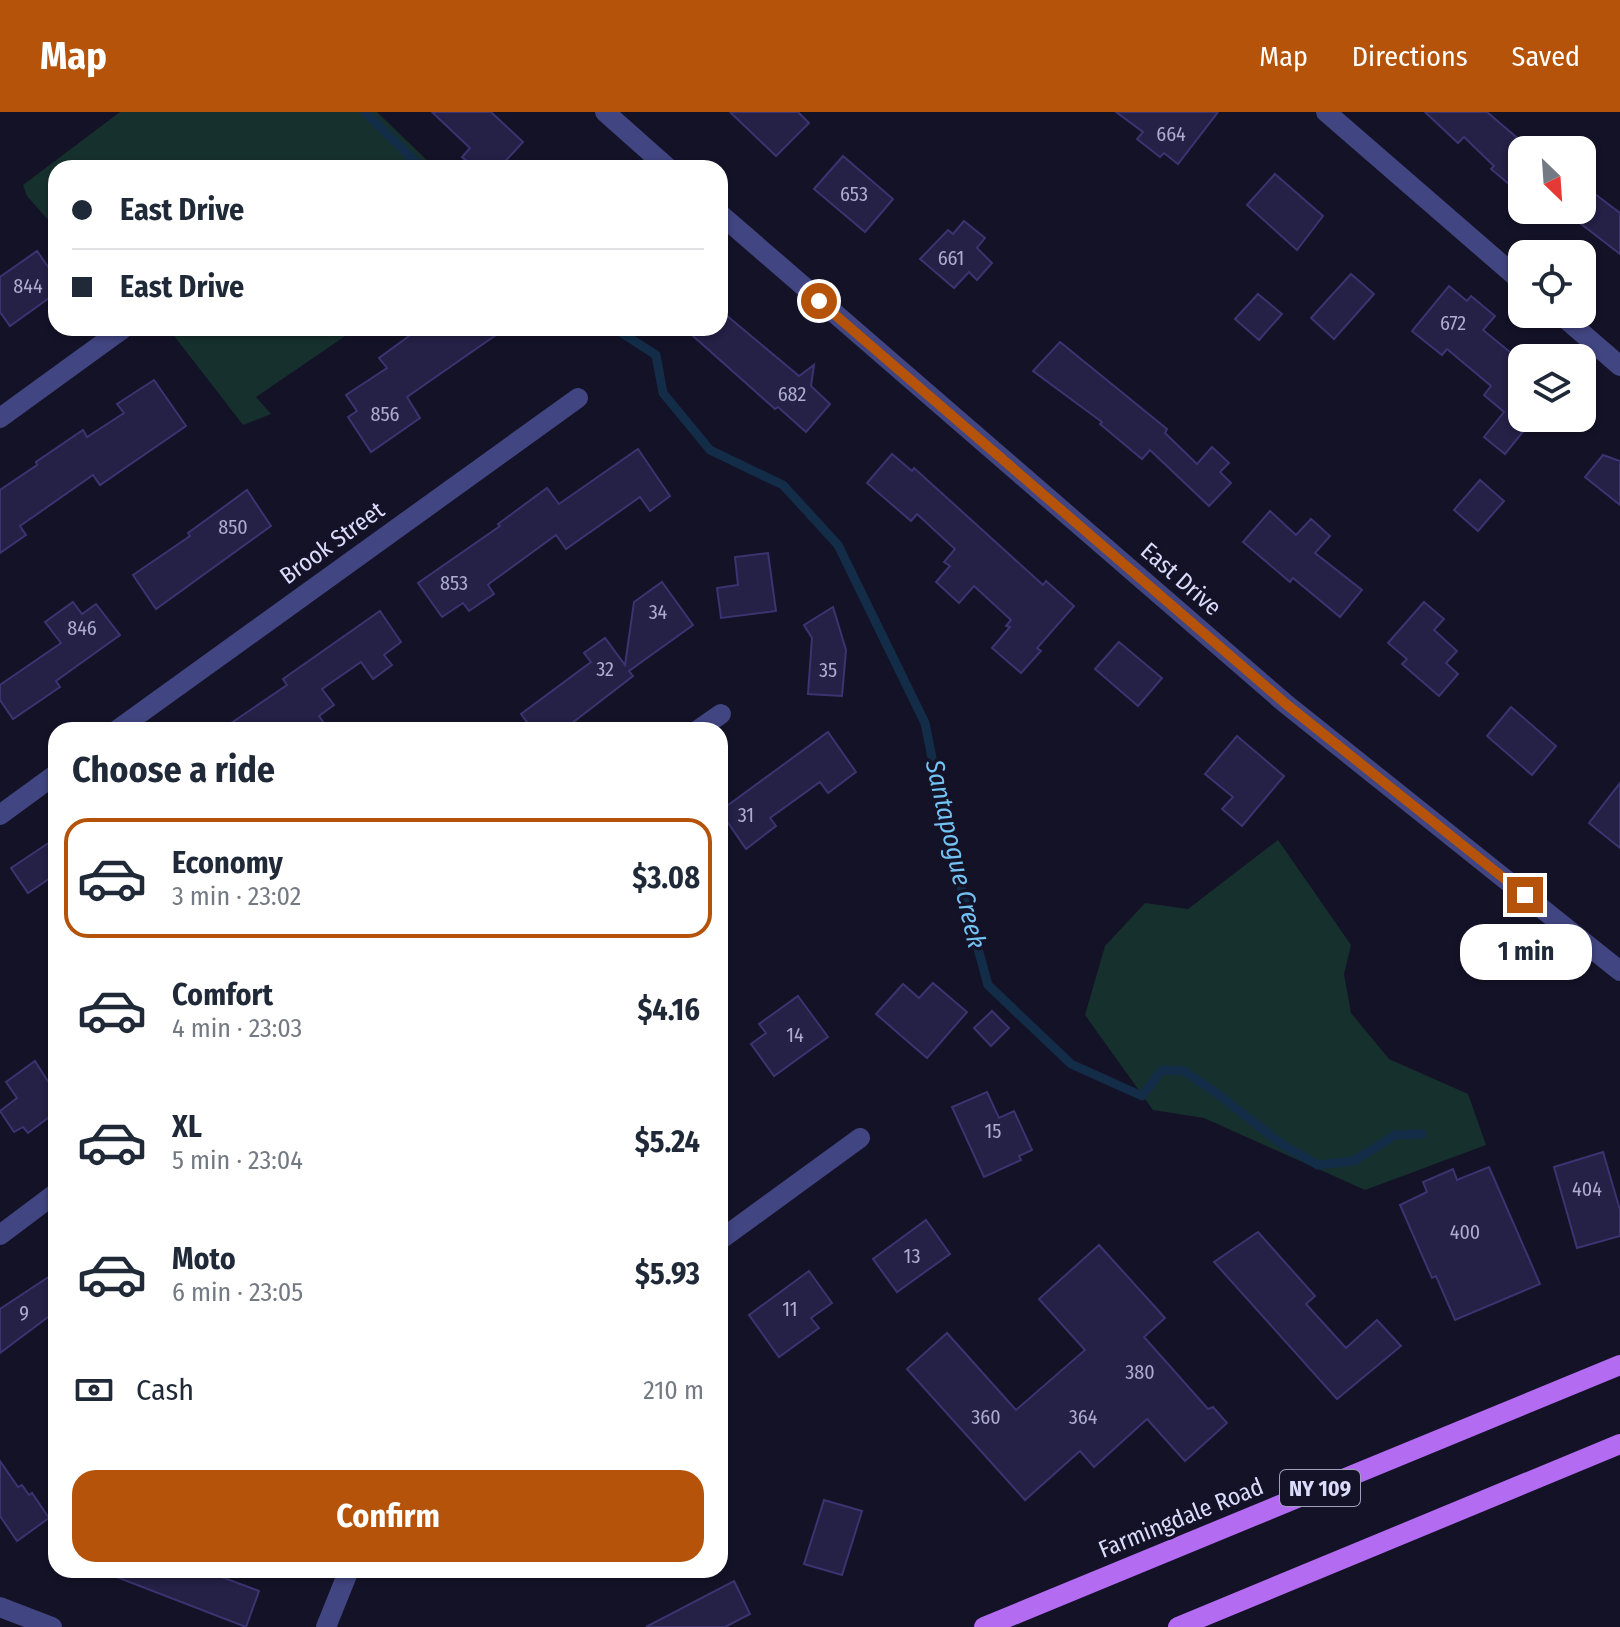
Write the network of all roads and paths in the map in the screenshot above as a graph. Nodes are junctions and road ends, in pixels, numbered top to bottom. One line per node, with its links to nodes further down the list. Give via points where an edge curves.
1 (605, 112): 3 (street)
2 (1326, 112): 5 (street)
3 (659, 160)
4 (728, 221): 16 (street, East Drive, via 1286,704)
5 (1508, 270)
6 (1576, 328): 8 (street)
7 (113, 336): 10 (street)
8 (1620, 366)
9 (578, 398): 12 (street, Brook Street)
10 (0, 418)
11 (721, 714): 13 (street)
12 (128, 722)
13 (710, 722)
14 (48, 780): 15 (street)
15 (0, 815)
16 (1620, 971)
17 (860, 1138): 19 (street)
18 (48, 1199): 20 (street)
19 (728, 1234)
20 (0, 1235)
21 (1620, 1365): 27 (main road, Farmingdale Road / NY 109)
22 (1620, 1444): 28 (main road)
23 (346, 1578): 26 (street)
24 (0, 1607): 25 (street)
25 (52, 1627)
26 (326, 1627)
27 (984, 1627)
28 (1178, 1627)

